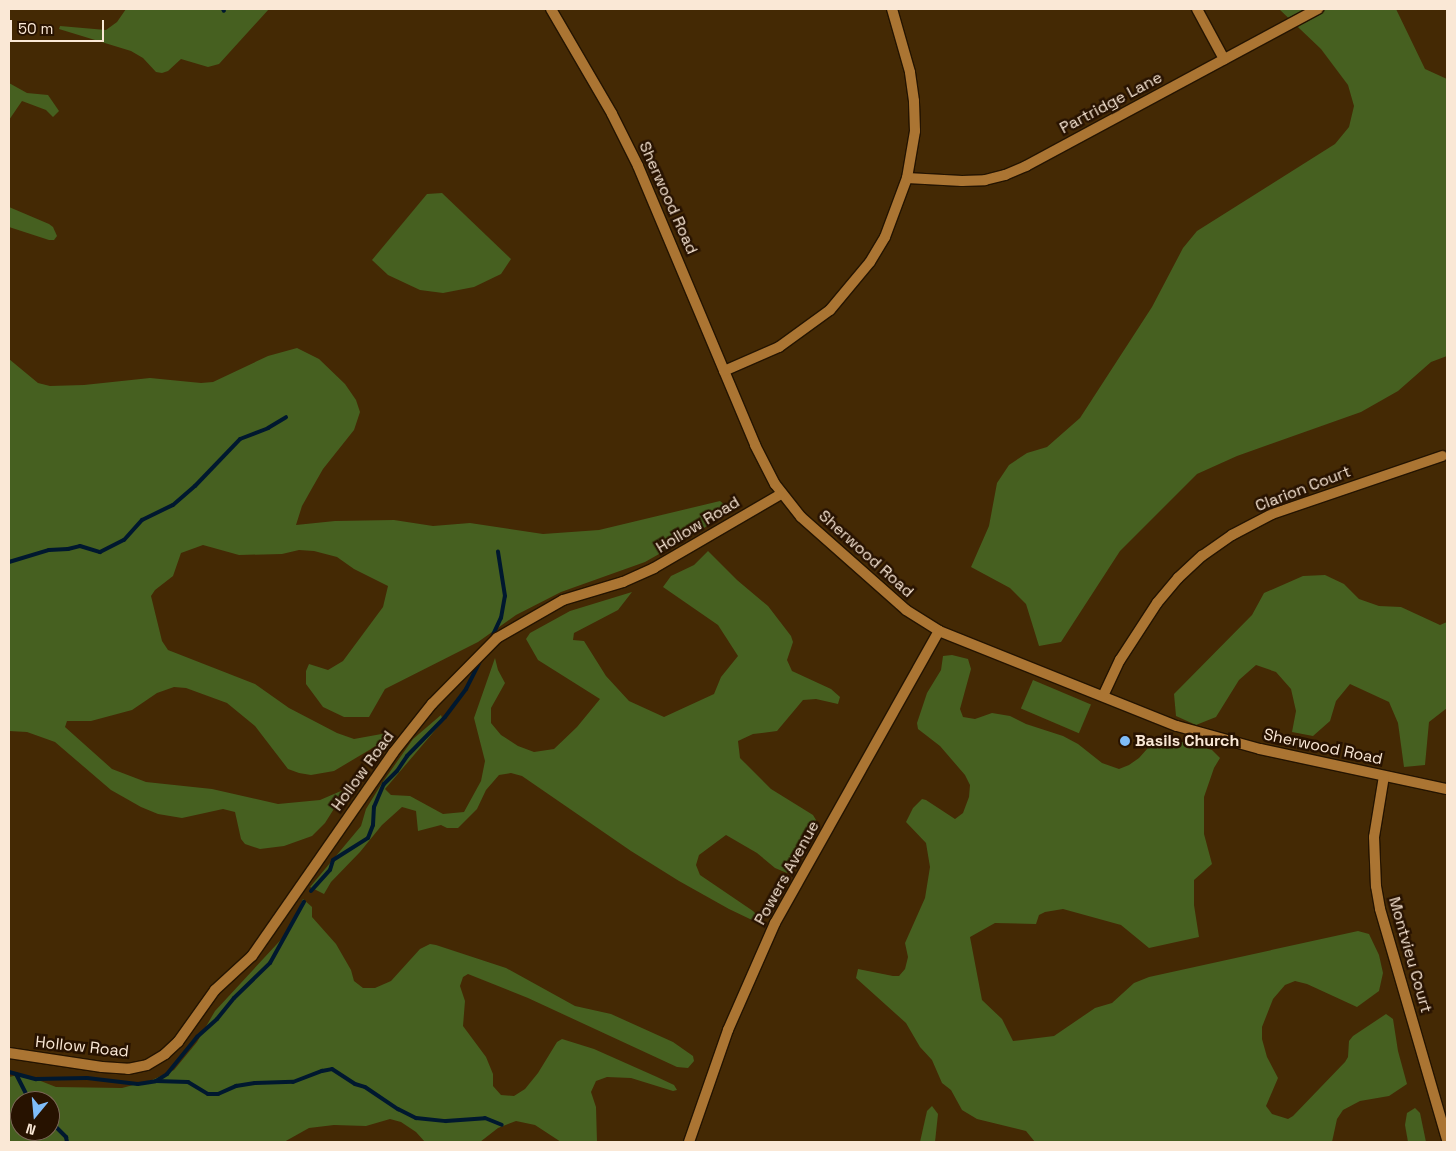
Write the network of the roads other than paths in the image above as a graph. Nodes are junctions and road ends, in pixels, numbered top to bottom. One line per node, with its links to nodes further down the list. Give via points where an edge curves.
1 (551, 9): 7 (street, Sherwood Road, via 638,166)
2 (892, 9): 6 (street, via 904,46 914,102 915,131)
3 (1197, 9): 5 (street)
4 (1318, 9): 5 (street, Partridge Lane)
5 (1224, 59): 6 (street, Partridge Lane, via 1005,175 962,181)
6 (907, 178): 7 (street, via 885,237 870,262 830,310 778,347)
7 (724, 371): 9 (street, Sherwood Road, via 755,445)
8 (1442, 456): 11 (street, Clarion Court, via 1272,514 1232,535 1202,556 1157,603 1120,660)
9 (781, 494): 10 (street, Sherwood Road, via 840,553 906,610); 14 (street, Hollow Road, via 654,568 623,582 563,600 497,638 432,704 382,769 252,956 215,990 178,1042 164,1054 147,1065 128,1069)
10 (938, 632): 11 (street, Sherwood Road); 16 (street, Powers Avenue, via 775,923 731,1024)
11 (1103, 696): 12 (street, Sherwood Road, via 1196,732)
12 (1384, 776): 13 (street, Sherwood Road); 15 (street, Montvieu Court, via 1374,837 1376,886)
13 (1447, 789)
14 (9, 1053)
15 (1447, 1140)
16 (689, 1142)

